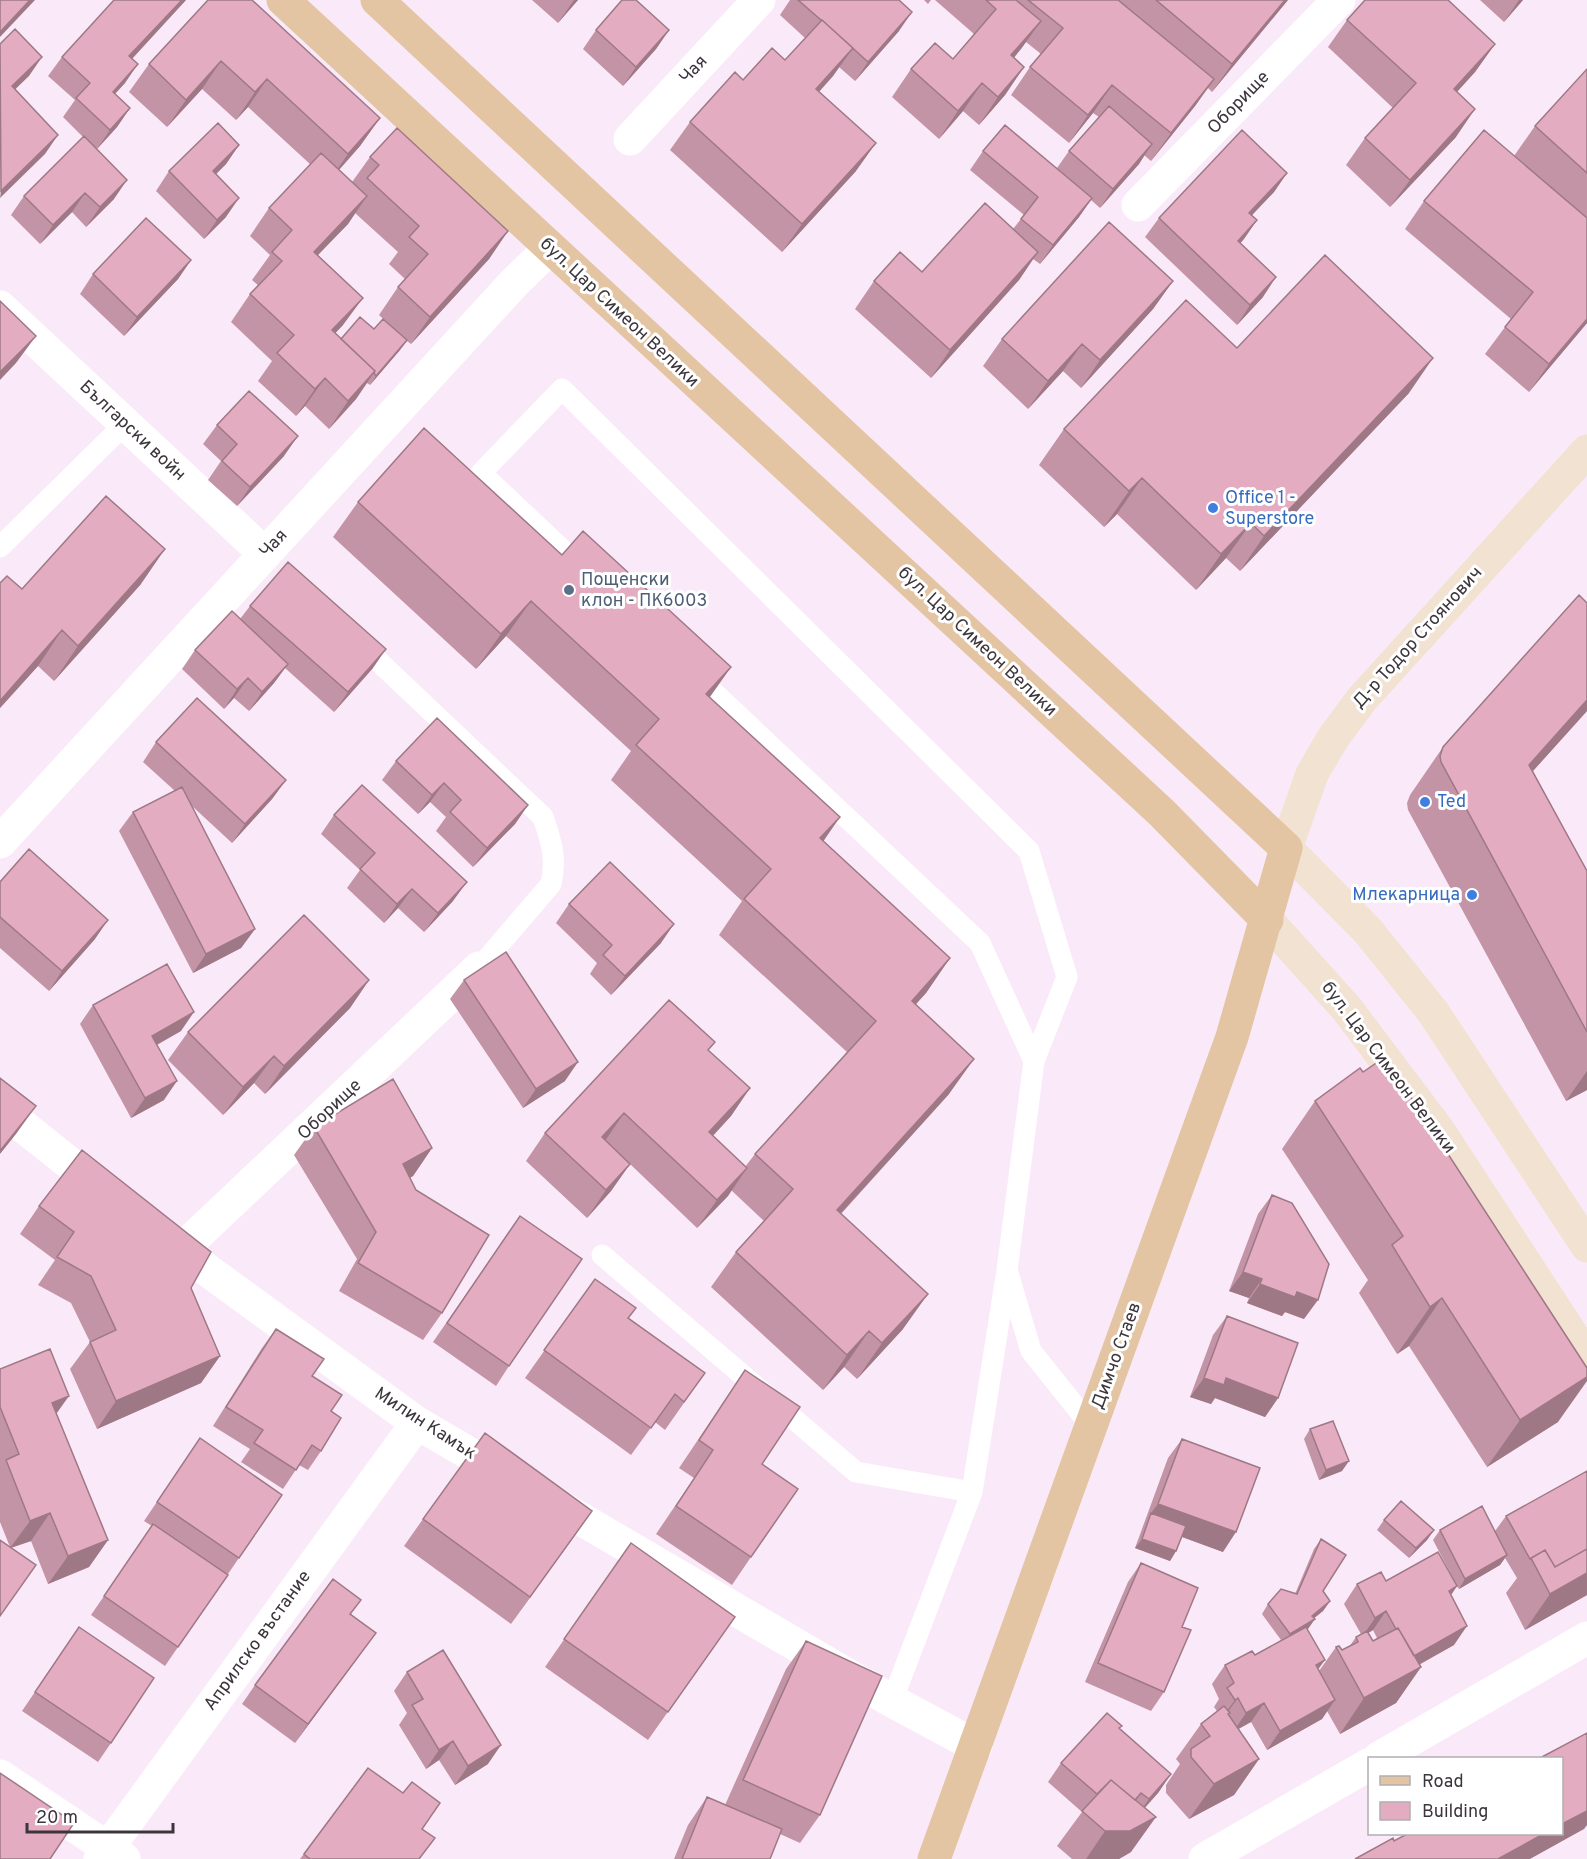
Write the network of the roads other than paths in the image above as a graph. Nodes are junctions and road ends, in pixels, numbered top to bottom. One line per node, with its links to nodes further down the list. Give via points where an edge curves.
1 (283, 0): 7 (main road, бул. Цар Симеон Велики)
2 (377, 0): 17 (main road)
3 (759, 0): 5 (street, Чая)
4 (1340, 0): 6 (street, Оборище)
5 (630, 139)
6 (1138, 205)
7 (549, 248): 12 (street, Чая); 18 (main road, бул. Цар Симеон Велики, via 1162,813)
8 (0, 307): 9 (street, Български войн)
9 (125, 424): 11 (lane); 12 (street, Български войн)
10 (1587, 451): 17 (street, Д-р Тодор Стоянович, via 1362,699 1332,738 1312,774)
11 (0, 547)
12 (274, 562): 16 (street, Чая)
13 (601, 586): 20 (lane, via 481,473 562,390 1029,851 1067,977)
14 (343, 628): 19 (lane, via 543,817 555,866 551,884)
15 (679, 659): 20 (lane, via 980,943)
16 (0, 842)
17 (1286, 848): 18 (main road, Димчо Стаев); 22 (street, via 1368,931 1433,1012)
18 (1267, 920): 26 (street, бул. Цар Симеон Велики, via 1347,1009 1439,1131); 28 (main road, Димчо Стаев, via 1232,1037)
19 (479, 968): 23 (street, Оборище)
20 (1034, 1061): 25 (lane)
21 (0, 1108): 23 (street, Милин Камък)
22 (1587, 1246)
23 (180, 1251): 27 (street, Милин Камък)
24 (602, 1255): 29 (lane, via 856,1472)
25 (1006, 1270): 28 (lane, via 1031,1351); 29 (lane)
26 (1587, 1358)
27 (417, 1423): 31 (street, Милин Камък); 36 (street, Априлско въстание)
28 (1092, 1426): 32 (main road, Димчо Стаев)
29 (972, 1492): 31 (lane)
30 (1587, 1638): 33 (street)
31 (892, 1701): 32 (street, Милин Камък)
32 (976, 1746): 37 (main road, Димчо Стаев)
33 (1381, 1757)
34 (1368, 1765): 38 (street)
35 (0, 1776): 36 (street)
36 (110, 1855)
37 (934, 1859)
38 (1205, 1859)

